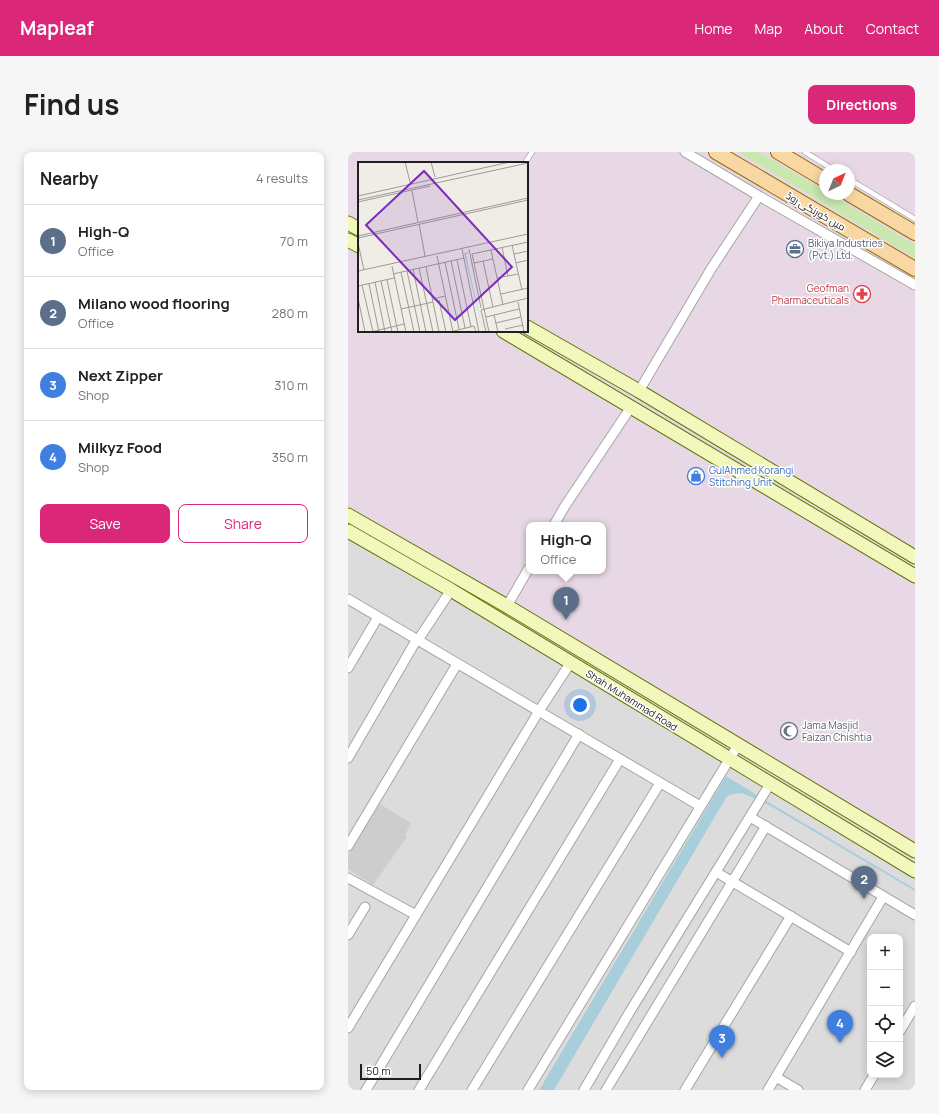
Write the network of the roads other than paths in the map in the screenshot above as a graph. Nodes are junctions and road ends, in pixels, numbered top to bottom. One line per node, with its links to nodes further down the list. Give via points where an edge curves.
1 (532, 152): 6 (lane)
2 (685, 152): 10 (street)
3 (716, 152): 18 (main road, مین کورنگی روڈ)
4 (778, 152): 8 (main road)
5 (805, 152): 7 (lane)
6 (526, 162)
7 (824, 164)
8 (819, 176)
9 (855, 183): 12 (lane)
10 (759, 196): 19 (street); 23 (street, via 711,269)
11 (855, 198): 15 (main road)
12 (915, 219)
13 (348, 223): 14 (main road)
14 (358, 228)
15 (915, 233)
16 (348, 240): 17 (main road)
17 (358, 245)
18 (915, 270)
19 (915, 285)
20 (528, 328): 22 (main road)
21 (504, 332): 24 (main road)
22 (626, 384): 23 (main road); 24 (main road)
23 (639, 391): 29 (main road)
24 (617, 399): 25 (main road)
25 (631, 407): 27 (street); 31 (main road)
26 (348, 515): 34 (main road, Shah Muhammad Road)
27 (556, 522)
28 (348, 531): 32 (main road, Shah Muhammad Road)
29 (915, 557)
30 (526, 573): 34 (street)
31 (915, 576)
32 (451, 590): 36 (street); 37 (main road, Shah Muhammad Road)
33 (348, 599): 35 (street)
34 (507, 606): 42 (main road, Shah Muhammad Road)
35 (378, 617): 36 (street); 39 (street)
36 (418, 640): 38 (street); 43 (street)
37 (571, 662): 40 (street); 45 (main road, Shah Muhammad Road)
38 (457, 664): 40 (street); 51 (street)
39 (348, 668)
40 (539, 711): 41 (street); 59 (street)
41 (579, 734): 44 (street); 69 (street)
42 (738, 745): 45 (street); 52 (main road, Shah Muhammad Road)
43 (348, 758)
44 (620, 759): 46 (street); 70 (street)
45 (729, 759): 47 (main road, Shah Muhammad Road); 48 (street)
46 (660, 783): 48 (street); 71 (street)
47 (768, 788): 49 (street); 53 (main road, Shah Muhammad Road)
48 (700, 806): 72 (street)
49 (750, 816): 50 (street); 54 (street)
50 (766, 826): 56 (street); 57 (street)
51 (348, 846)
52 (915, 851)
53 (915, 871)
54 (716, 872): 56 (street); 73 (street)
55 (348, 878): 59 (street)
56 (732, 881): 61 (street); 74 (street)
57 (883, 897): 60 (street); 63 (street)
58 (365, 907): 62 (street)
59 (416, 915): 66 (street)
60 (915, 915)
61 (791, 916): 63 (street); 75 (street)
62 (348, 935)
63 (851, 952): 67 (street)
64 (915, 1006): 65 (street)
65 (903, 1026)
66 (348, 1028)
67 (776, 1077): 76 (street); 77 (street)
68 (872, 1078): 78 (street)
69 (366, 1090)
70 (419, 1090)
71 (472, 1090)
72 (528, 1090)
73 (584, 1090)
74 (606, 1090)
75 (685, 1090)
76 (768, 1090)
77 (798, 1090)
78 (865, 1090)

